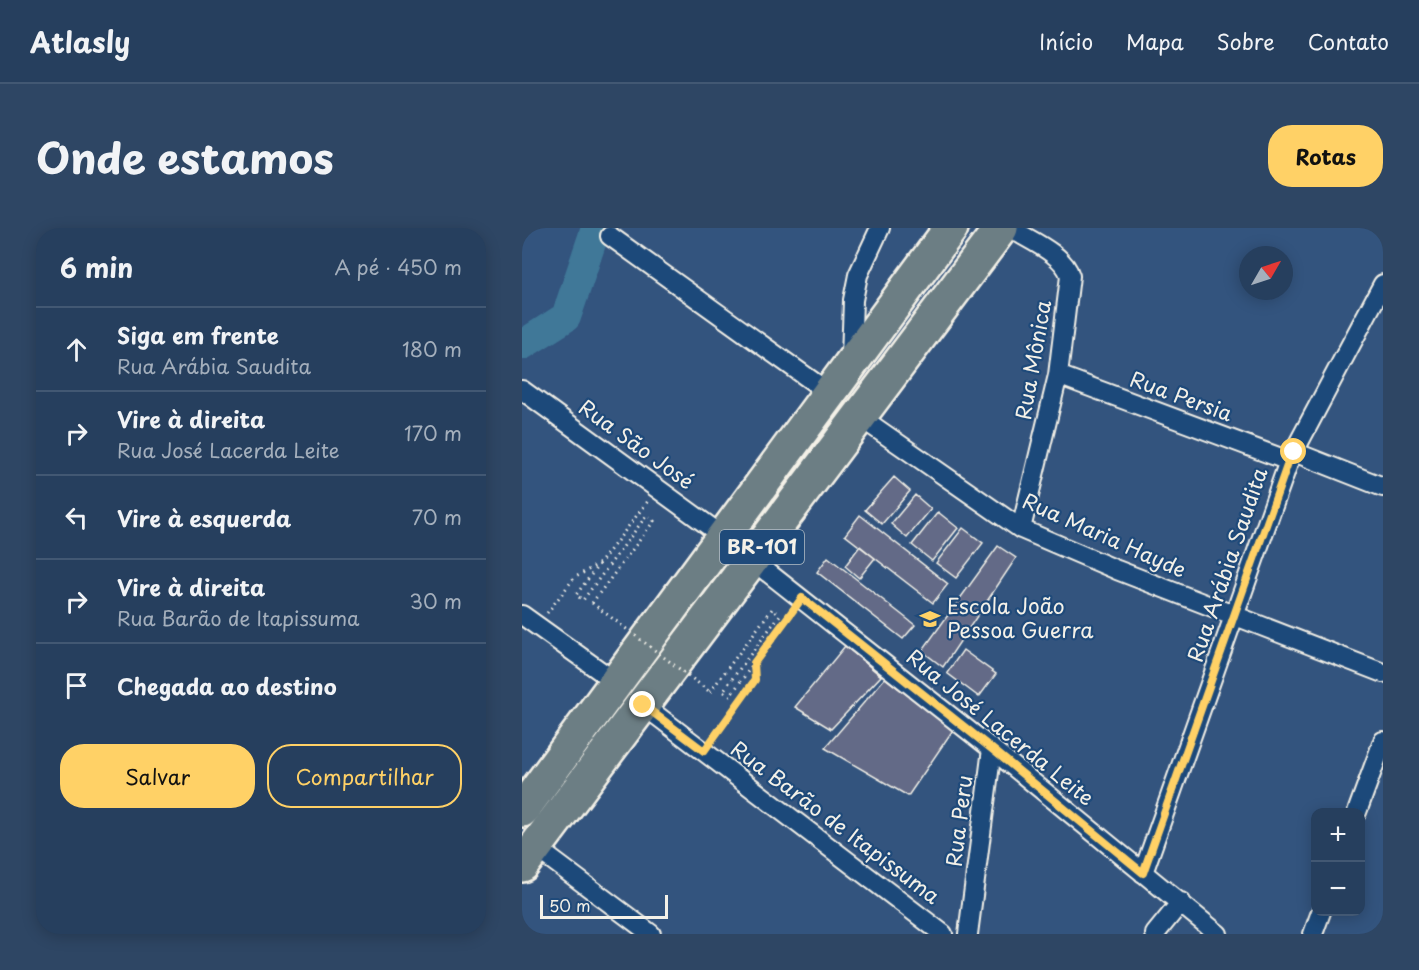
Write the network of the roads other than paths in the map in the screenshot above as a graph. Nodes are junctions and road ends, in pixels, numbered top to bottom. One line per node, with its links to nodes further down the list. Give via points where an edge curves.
1 (880, 228): 7 (street, via 858,275 853,300)
2 (951, 228): 7 (highway, BR-101)
3 (1001, 228): 11 (highway, BR-101)
4 (1010, 228): 8 (street, Rua Mônica, via 1068,267)
5 (610, 236): 10 (street)
6 (1383, 284): 12 (street, Rua Arábia Saudita)
7 (851, 363): 10 (highway, BR-101)
8 (1059, 375): 12 (street, Rua Persia); 14 (street, Rua Mônica)
9 (522, 390): 15 (street, Rua São José)
10 (829, 393): 15 (highway, BR-101)
11 (860, 417): 14 (street, Rua Maria Hayde); 16 (highway, BR-101)
12 (1291, 456): 13 (street, Rua Persia); 18 (street, Rua Arábia Saudita)
13 (1383, 487)
14 (1021, 529): 18 (street, Rua Maria Hayde)
15 (724, 537): 20 (highway, BR-101)
16 (752, 560): 21 (highway, BR-101); 23 (street, Rua José Lacerda Leite)
17 (522, 615): 20 (street)
18 (1235, 616): 19 (street, Rua Maria Hayde); 27 (street, Rua Arábia Saudita)
19 (1383, 673)
20 (617, 682): 25 (highway, BR-101)
21 (643, 705): 26 (highway, BR-101); 31 (street, Rua Barão de Itapissuma)
22 (1383, 741): 24 (street)
23 (992, 749): 27 (street, Rua José Lacerda Leite); 32 (street, Rua Peru)
24 (1359, 808)
25 (522, 810)
26 (529, 856): 30 (street)
27 (1143, 873): 28 (street, Rua José Lacerda Leite)
28 (1181, 902): 33 (street); 34 (street, Rua José Lacerda Leite)
29 (1320, 916): 35 (street)
30 (651, 934)
31 (943, 934)
32 (968, 934)
33 (1155, 934)
34 (1218, 934)
35 (1313, 934)

